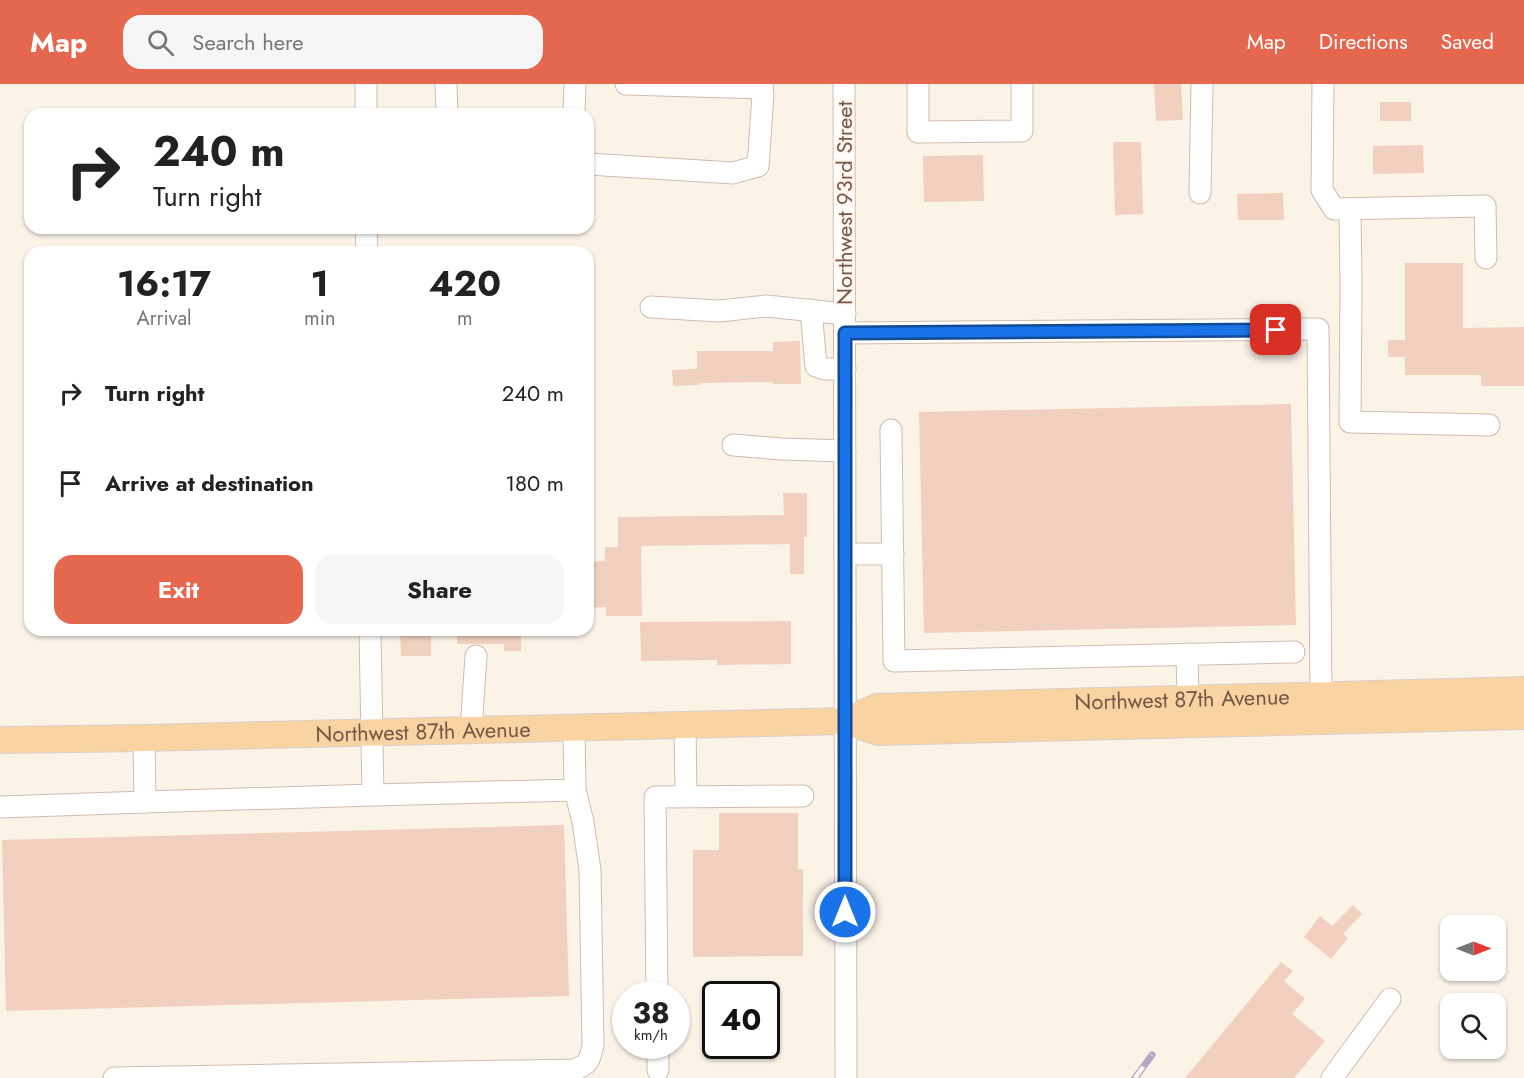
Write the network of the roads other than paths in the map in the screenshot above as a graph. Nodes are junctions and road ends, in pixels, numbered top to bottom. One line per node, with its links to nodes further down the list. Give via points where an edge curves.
1 (366, 84): 11 (street)
2 (446, 84): 12 (street)
3 (575, 84): 13 (street)
4 (626, 84): 10 (street)
5 (844, 84): 20 (street, Northwest 93rd Street)
6 (918, 84): 7 (street, via 918,132 1022,131)
7 (1022, 84)
8 (1202, 84): 15 (street)
9 (1323, 84): 16 (street, via 1322,190 1334,209)
10 (762, 86): 14 (street, via 758,166 733,173)
11 (366, 108)
12 (447, 108)
13 (574, 108)
14 (594, 164)
15 (1200, 193)
16 (1350, 209): 17 (street, via 1485,206); 22 (street, via 1350,422)
17 (1486, 258)
18 (651, 307): 19 (street, via 719,311 766,306)
19 (811, 310): 20 (street); 21 (street, via 816,366)
20 (845, 323): 21 (street, Northwest 93rd Street); 33 (street, via 1318,329)
21 (845, 369): 25 (street, Northwest 93rd Street)
22 (1489, 425)
23 (891, 430): 27 (street)
24 (733, 445): 25 (street)
25 (845, 451): 26 (street, Northwest 93rd Street)
26 (844, 554): 27 (street); 36 (street, Northwest 93rd Street)
27 (893, 554): 30 (street, via 894,661)
28 (370, 636): 40 (street)
29 (1294, 652): 30 (street)
30 (1186, 654): 34 (street)
31 (476, 656): 39 (street)
32 (1524, 690): 33 (main road, Northwest 87th Avenue)
33 (1321, 695): 34 (main road, Northwest 87th Avenue)
34 (1188, 699): 36 (main road, Northwest 87th Avenue, via 877,707)
35 (1524, 716): 36 (main road, Northwest 87th Avenue, via 878,732)
36 (844, 721): 37 (main road, Northwest 87th Avenue); 54 (street, Northwest 93rd Street)
37 (685, 725): 38 (main road, Northwest 87th Avenue); 45 (street)
38 (574, 728): 39 (main road, Northwest 87th Avenue); 43 (street)
39 (473, 730): 40 (main road, Northwest 87th Avenue)
40 (371, 733): 41 (main road, Northwest 87th Avenue); 44 (street)
41 (144, 738): 42 (main road, Northwest 87th Avenue); 47 (street)
42 (0, 740)
43 (575, 790): 44 (street); 53 (street, via 583,822 591,895 593,1045 584,1066 573,1070)
44 (373, 795): 47 (street)
45 (686, 796): 46 (street); 49 (street, via 655,797)
46 (803, 796)
47 (145, 802): 48 (street)
48 (0, 807)
49 (657, 981)
50 (1390, 999): 55 (street)
51 (658, 1059): 52 (street)
52 (658, 1070)
53 (114, 1078)
54 (846, 1078)
55 (1332, 1078)

